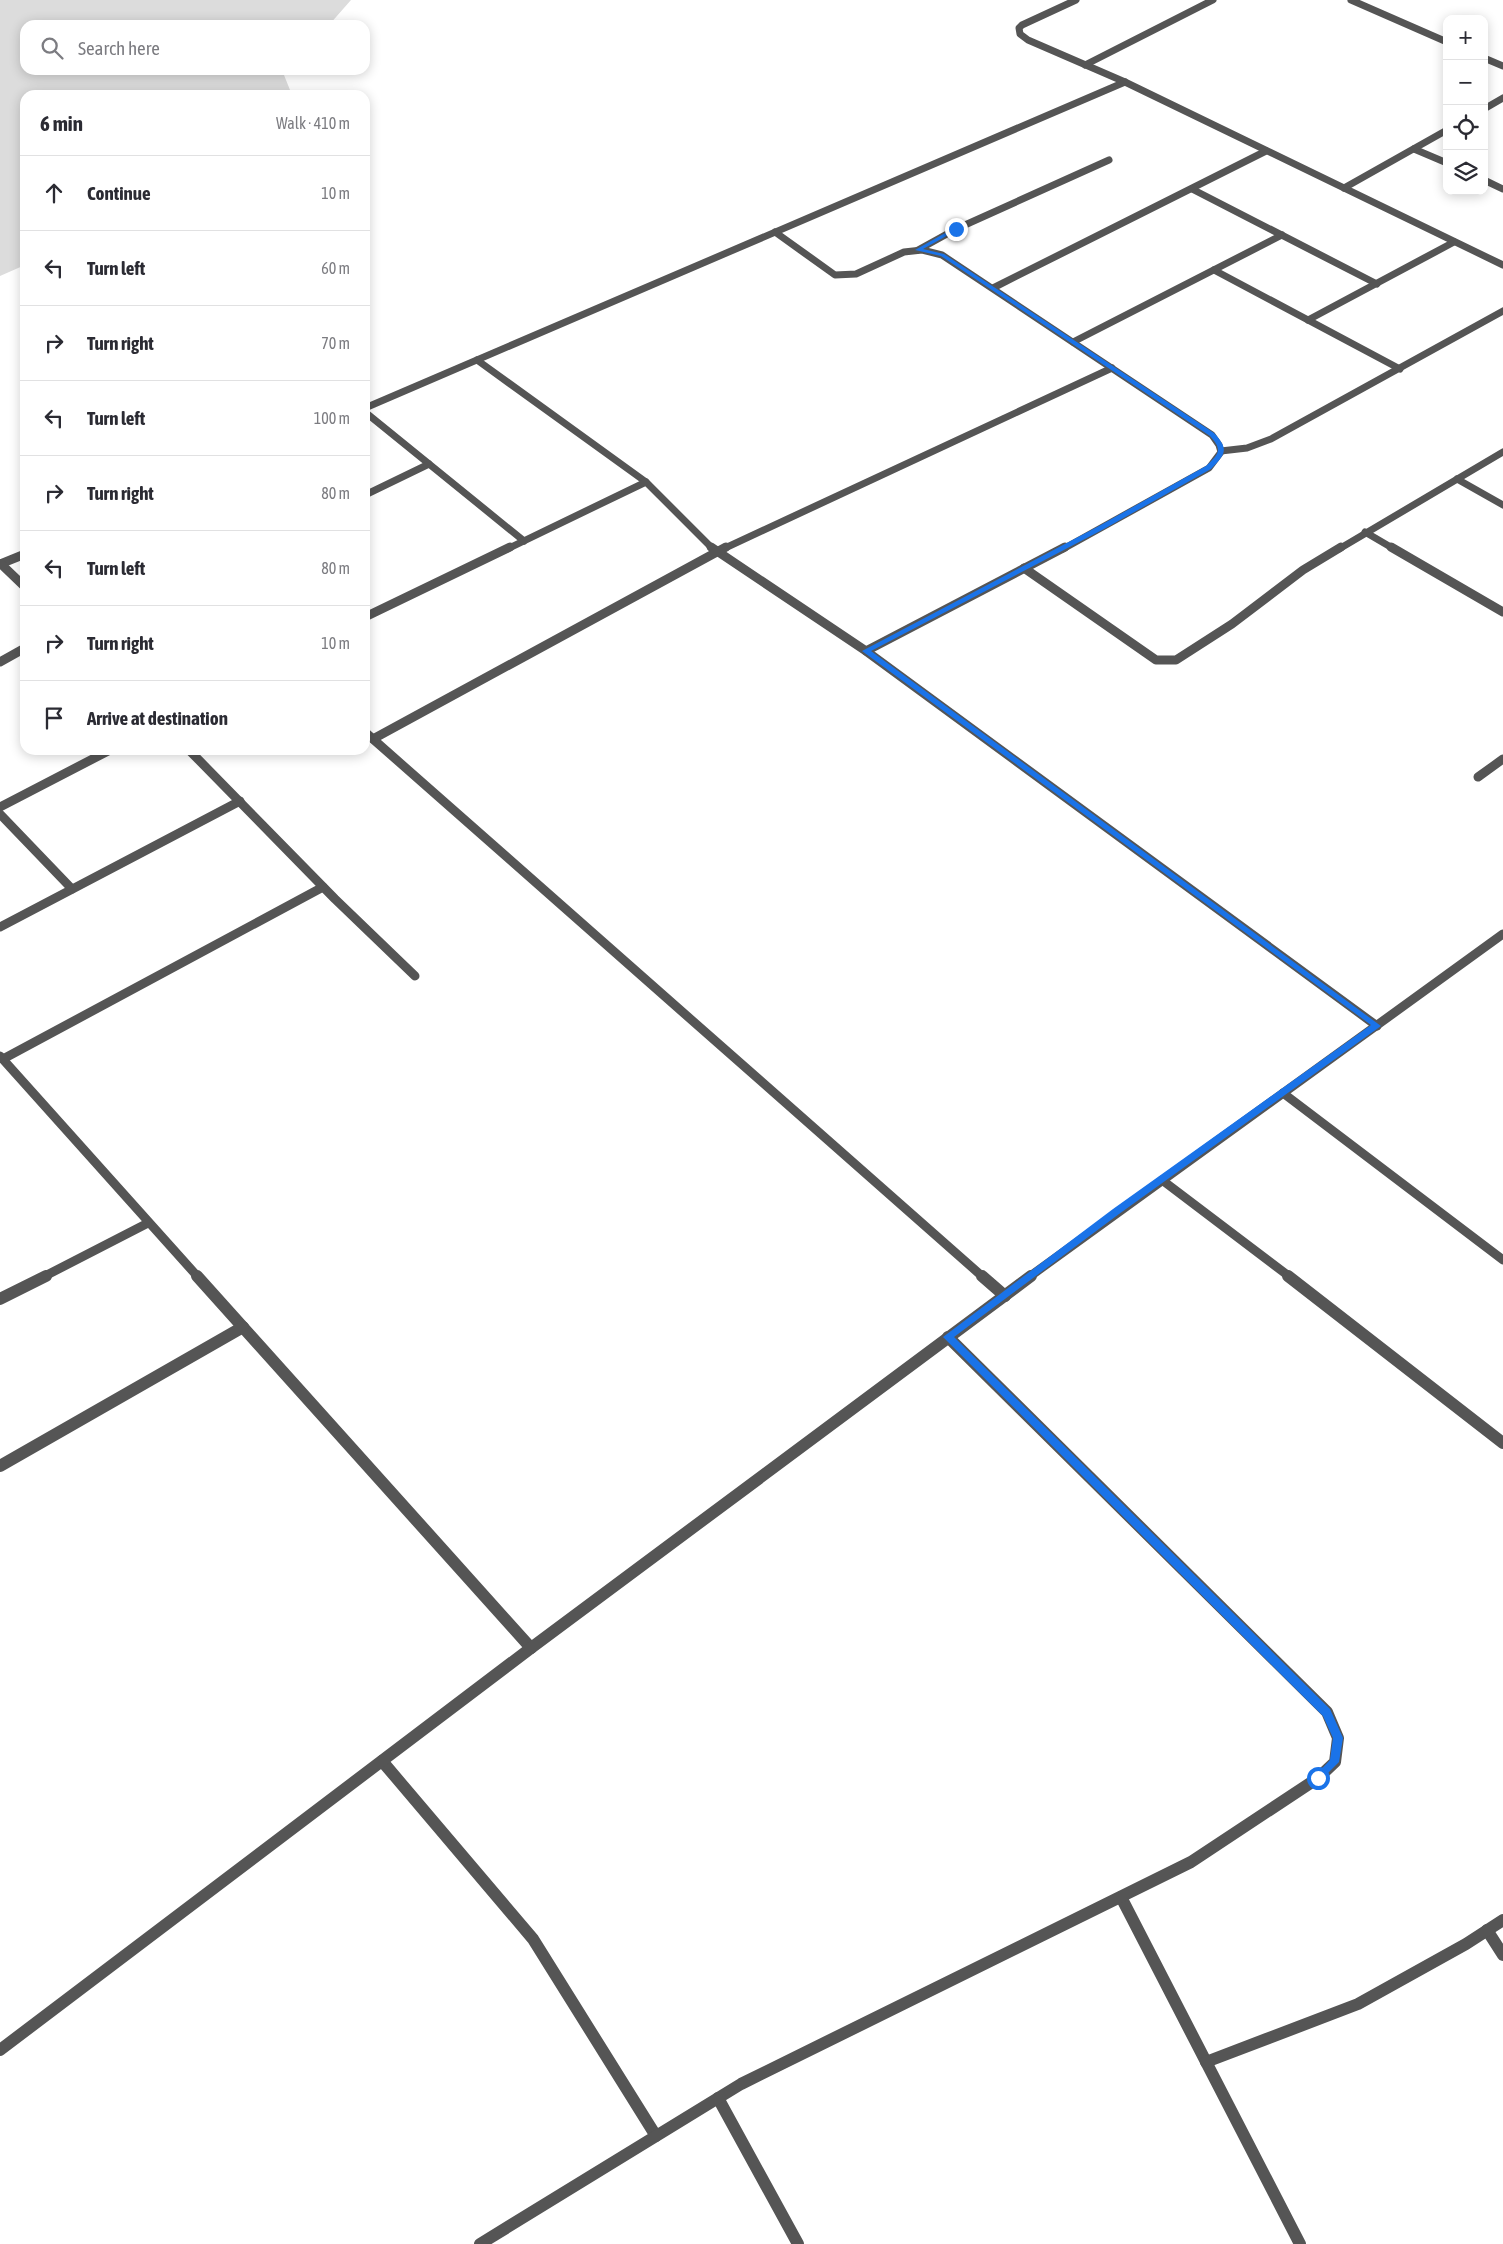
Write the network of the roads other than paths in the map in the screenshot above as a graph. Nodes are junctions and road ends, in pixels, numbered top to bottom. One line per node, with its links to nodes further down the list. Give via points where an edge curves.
1 (1076, 0): 6 (street, via 1022,25 1019,32 1028,40)
2 (1213, 0): 6 (street)
3 (1351, 0): 4 (street)
4 (1443, 40)
5 (1488, 60): 7 (street)
6 (1085, 65): 8 (street)
7 (1503, 66)
8 (1125, 82): 13 (street); 20 (street)
9 (1503, 98): 10 (street)
10 (1488, 107)
11 (1443, 132): 12 (street)
12 (1414, 149): 15 (street); 18 (street)
13 (1266, 151): 17 (street); 18 (street)
14 (1109, 160): 23 (street, via 956,229)
15 (1443, 162)
16 (1488, 182): 19 (street)
17 (1192, 188): 21 (street); 27 (street)
18 (1344, 188): 22 (street)
19 (1503, 189)
20 (775, 232): 23 (street, via 842,277 860,274 895,255); 31 (street)
21 (1282, 235): 25 (street); 26 (street)
22 (1454, 242): 24 (street); 26 (street)
23 (918, 250): 27 (street, via 942,255)
24 (1503, 265)
25 (1214, 270): 29 (street); 30 (street)
26 (1377, 284): 29 (street)
27 (993, 288): 30 (street)
28 (1503, 311): 33 (street)
29 (1308, 320): 33 (street)
30 (1073, 342): 32 (street)
31 (477, 360): 34 (street); 40 (street)
32 (1112, 368): 36 (street, via 1212,435 1221,444); 45 (street)
33 (1400, 369): 36 (street, via 1263,443 1241,450)
34 (370, 408)
35 (370, 414): 38 (street)
36 (1221, 451): 48 (street, via 1208,468)
37 (1503, 452): 39 (street)
38 (429, 464): 41 (street); 44 (street)
39 (1456, 479): 42 (street); 43 (street)
40 (646, 482): 44 (street); 45 (street)
41 (370, 493)
42 (1503, 505)
43 (1365, 532): 48 (street, via 1303,570 1232,624 1176,660 1156,660); 50 (street)
44 (524, 541): 51 (street)
45 (716, 552): 53 (street); 55 (street)
46 (20, 556): 47 (street)
47 (0, 564): 49 (street)
48 (1024, 568): 53 (street)
49 (20, 582)
50 (1503, 612)
51 (370, 615)
52 (20, 651): 54 (street)
53 (866, 651): 69 (street)
54 (0, 662)
55 (370, 734)
56 (370, 736): 75 (street)
57 (100, 755): 62 (street)
58 (194, 755): 61 (street)
59 (1503, 759): 60 (street)
60 (1478, 777)
61 (240, 801): 64 (street); 65 (street)
62 (0, 807)
63 (0, 814): 65 (street)
64 (323, 887): 68 (street); 70 (street)
65 (72, 890): 66 (street)
66 (0, 927)
67 (1503, 934): 69 (street)
68 (415, 976)
69 (1377, 1026): 71 (street)
70 (1, 1057): 73 (street)
71 (1283, 1093): 72 (street); 74 (street)
72 (1162, 1180): 75 (street); 79 (street)
73 (148, 1223): 76 (street); 77 (street)
74 (1503, 1260)
75 (1005, 1296): 78 (street)
76 (0, 1299)
77 (243, 1327): 80 (street); 81 (street)
78 (948, 1337): 81 (street); 83 (street, via 1327,1712 1338,1738 1334,1762 1318,1778 1191,1862)
79 (1503, 1443)
80 (0, 1466)
81 (532, 1648): 82 (street)
82 (382, 1762): 87 (street); 90 (street, via 533,1939)
83 (1120, 1897): 88 (street); 89 (street)
84 (1503, 1920): 85 (street)
85 (1487, 1930): 86 (street); 88 (street, via 1358,2004)
86 (1503, 1955)
87 (0, 2050)
88 (1206, 2062): 93 (street)
89 (718, 2098): 90 (street); 92 (street)
90 (656, 2136): 91 (street)
91 (480, 2244)
92 (798, 2244)
93 (1300, 2244)

